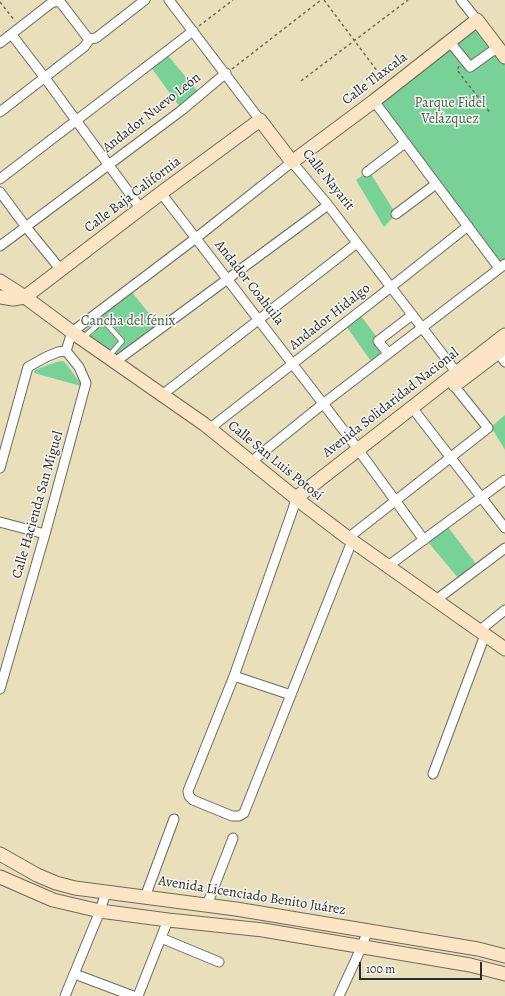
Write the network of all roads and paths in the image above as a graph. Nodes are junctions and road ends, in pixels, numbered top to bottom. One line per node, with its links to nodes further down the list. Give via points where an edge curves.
1 (56, 0): 11 (street); 14 (street)
2 (145, 0): 14 (street, via 96,38)
3 (169, 0): 12 (street, Calle Nayarit)
4 (233, 0): 12 (path)
5 (321, 0): 20 (path)
6 (324, 0): 15 (path)
7 (408, 0): 15 (path)
8 (462, 0): 10 (street)
9 (0, 2): 11 (path)
10 (477, 20): 16 (main road, Calle Tlaxcala); 18 (main road)
11 (20, 28): 13 (street)
12 (193, 31): 20 (street, Calle Nayarit); 27 (street)
13 (12, 34): 17 (street); 21 (street)
14 (90, 39): 21 (street, via 84,47)
15 (354, 40): 22 (path); 23 (path)
16 (450, 42): 19 (street); 23 (main road, Calle Tlaxcala)
17 (0, 44)
18 (501, 52): 19 (street, via 470,67)
19 (463, 59): 26 (path, via 457,70)
20 (226, 73): 28 (street, Calle Nayarit); 31 (street, Andador Nuevo León, via 182,110)
21 (45, 78): 25 (street); 27 (street)
22 (301, 81)
23 (390, 88): 24 (main road, Calle Tlaxcala)
24 (374, 101): 29 (street); 30 (main road, Calle Tlaxcala)
25 (0, 112)
26 (491, 114)
27 (76, 120): 31 (street); 33 (street)
28 (260, 120): 30 (main road, Calle Nayarit); 36 (main road, Calle Baja California)
29 (405, 143): 32 (street); 34 (street)
30 (292, 162): 37 (street, Calle Nayarit); 42 (street)
31 (109, 164): 38 (street); 41 (street, Andador Nuevo León)
32 (367, 172)
33 (0, 179)
34 (436, 184): 39 (street); 40 (street)
35 (0, 192): 41 (street)
36 (161, 193): 38 (main road, Calle Baja California); 42 (street, Andador Coahuila)
37 (328, 205): 43 (street, Calle Nayarit); 47 (street)
38 (141, 208): 46 (main road, Calle Baja California)
39 (396, 214)
40 (468, 226): 45 (street); 49 (street, Andador Hidalgo)
41 (26, 227): 44 (street, Andador Nuevo León); 46 (street)
42 (196, 238): 47 (street, Andador Coahuila); 56 (street)
43 (357, 243): 49 (street, Calle Nayarit); 53 (street)
44 (0, 246)
45 (502, 266): 54 (street)
46 (61, 270): 51 (main road, Calle Baja California)
47 (228, 279): 53 (street, Andador Coahuila); 60 (street)
48 (0, 281): 51 (main road, Calle San Luis Potosí)
49 (392, 288): 52 (street, Calle Nayarit); 61 (street, Andador Hidalgo)
50 (0, 297): 51 (main road)
51 (25, 297): 56 (main road, Calle San Luis Potosí)
52 (412, 315): 54 (street, Calle Nayarit); 58 (street, via 378,341)
53 (259, 320): 61 (street, Andador Coahuila); 63 (street)
54 (422, 327): 58 (street); 62 (street, Calle Nayarit)
55 (505, 334): 62 (main road, Avenida Solidaridad Nacional)
56 (77, 335): 57 (street); 60 (main road, Calle San Luis Potosí); 60 (lane, via 103,320 122,341)
57 (66, 351): 70 (street, via 46,357 28,367); 77 (street, Calle Hacienda San Miguel, via 79,367 86,383)
58 (388, 353): 64 (street)
59 (503, 354): 62 (main road, Avenida Solidaridad Nacional)
60 (112, 359): 63 (main road, Calle San Luis Potosí)
61 (293, 363): 64 (street, Andador Coahuila); 66 (street, Andador Hidalgo)
62 (456, 379): 65 (main road, Avenida Solidaridad Nacional); 67 (main road, Avenida Solidaridad Nacional); 68 (street, Calle Nayarit, via 488,428)
63 (162, 395): 66 (main road, Calle San Luis Potosí)
64 (324, 403): 67 (street, Andador Coahuila); 69 (street)
65 (417, 414): 67 (main road, Avenida Solidaridad Nacional); 68 (street)
66 (209, 428): 69 (main road, Calle San Luis Potosí)
67 (360, 452): 73 (street, Andador Coahuila); 74 (main road, Avenida Solidaridad Nacional)
68 (451, 457): 72 (street); 73 (street)
69 (251, 462): 74 (main road, Calle San Luis Potosí)
70 (0, 468)
71 (505, 480): 72 (street)
72 (481, 497): 76 (street); 79 (street)
73 (395, 500): 78 (street); 79 (street, Andador Coahuila)
74 (297, 503): 78 (main road, Calle San Luis Potosí); 86 (street)
75 (0, 522): 77 (street)
76 (505, 528)
77 (45, 534): 87 (street, Calle Hacienda San Miguel)
78 (350, 539): 81 (main road, Calle San Luis Potosí); 88 (street)
79 (424, 540): 81 (street)
80 (505, 548): 82 (street)
81 (388, 566): 82 (main road, Calle San Luis Potosí)
82 (436, 600): 84 (main road, Calle San Luis Potosí)
83 (505, 610): 84 (street)
84 (482, 633): 85 (main road, Calle San Luis Potosí); 89 (street)
85 (505, 649)
86 (234, 676): 88 (street); 88 (street, via 188,791 189,796 232,816 244,813)
87 (0, 687)
88 (290, 695)
89 (433, 774)
90 (174, 819): 95 (street)
91 (232, 838): 96 (street)
92 (0, 854): 94 (main road, Avenida Licenciado Benito Juárez, via 37,876 56,883)
93 (0, 877): 97 (main road, via 53,900)
94 (106, 892): 95 (main road, Avenida Licenciado Benito Juárez); 97 (street)
95 (145, 897): 96 (main road, Avenida Licenciado Benito Juárez)
96 (207, 905): 99 (main road, Avenida Licenciado Benito Juárez)
97 (100, 911): 98 (main road); 106 (street)
98 (168, 920): 100 (street); 101 (main road, via 263,930)
99 (368, 930): 101 (street); 102 (main road, Avenida Licenciado Benito Juárez)
100 (161, 938): 103 (street); 108 (street)
101 (362, 946): 104 (main road, via 470,964); 109 (street)
102 (505, 956)
103 (219, 962)
104 (505, 974)
105 (80, 976): 107 (street)
106 (65, 996)
107 (133, 996)
108 (138, 996)
109 (339, 996)

